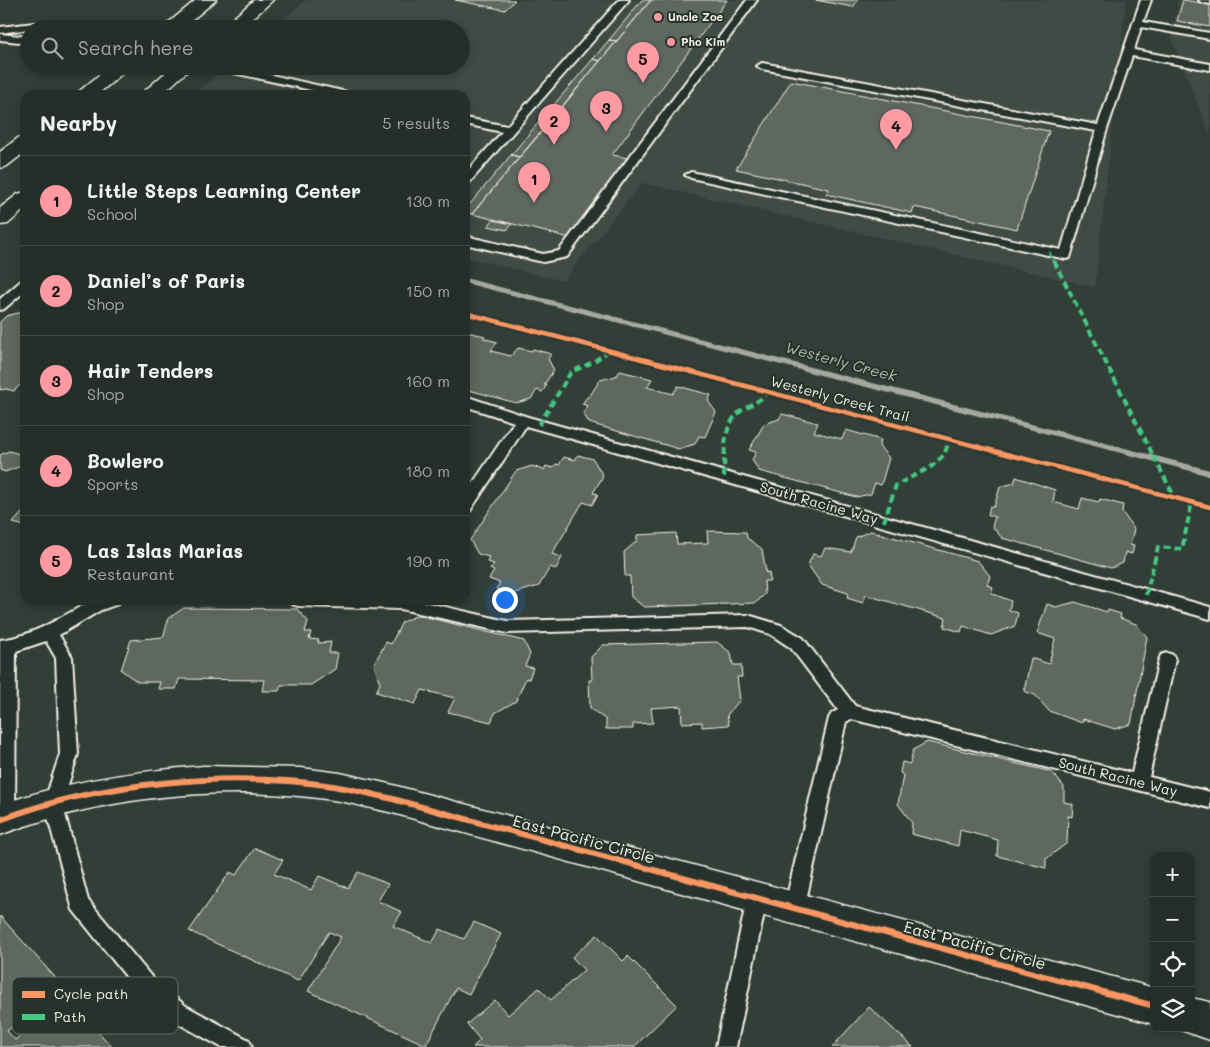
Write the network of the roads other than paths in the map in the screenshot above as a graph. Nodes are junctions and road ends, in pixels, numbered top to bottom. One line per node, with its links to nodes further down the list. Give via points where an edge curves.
1 (207, 0): 8 (street)
2 (264, 0): 9 (street)
3 (624, 0): 27 (lane)
4 (752, 0): 34 (lane, via 563,254 543,258)
5 (1146, 0): 10 (lane)
6 (1204, 0): 7 (lane)
7 (1210, 1)
8 (181, 20)
9 (241, 20)
10 (1138, 24): 14 (lane); 16 (lane)
11 (20, 28): 12 (lane)
12 (0, 30)
13 (0, 36): 15 (lane)
14 (1210, 36)
15 (20, 39)
16 (1129, 52): 18 (lane); 26 (lane)
17 (762, 66): 26 (lane)
18 (1210, 67)
19 (111, 75): 22 (street)
20 (173, 75): 23 (street)
21 (257, 75): 24 (lane)
22 (92, 90)
23 (156, 90)
24 (324, 90)
25 (470, 122): 27 (lane)
26 (1102, 129): 31 (lane, via 1066,255)
27 (510, 130): 30 (lane)
28 (20, 146): 29 (street)
29 (0, 162)
30 (470, 175)
31 (692, 175)
32 (20, 202): 33 (street)
33 (0, 218)
34 (470, 241)
35 (20, 288): 36 (lane)
36 (0, 306)
37 (470, 403): 38 (lane, South Racine Way)
38 (523, 420): 39 (lane); 42 (lane, South Racine Way)
39 (470, 498)
40 (101, 605): 43 (lane)
41 (418, 605): 46 (lane, via 507,627 748,621 775,629 797,643)
42 (1210, 613)
43 (50, 633): 44 (lane); 49 (lane, via 64,657 69,754)
44 (4, 646): 50 (lane)
45 (1167, 660): 47 (lane)
46 (850, 712): 47 (lane, South Racine Way); 52 (lane, via 838,718)
47 (1139, 783): 48 (lane, South Racine Way)
48 (1210, 800)
49 (53, 803): 50 (street, East Pacific Circle); 51 (street, East Pacific Circle, via 165,782 223,778 335,786); 53 (lane, via 80,904)
50 (3, 818)
51 (757, 899): 52 (street, East Pacific Circle); 59 (lane)
52 (794, 909): 54 (street, East Pacific Circle)
53 (138, 977)
54 (1150, 1005)
55 (178, 1012): 58 (lane)
56 (1195, 1017): 57 (street)
57 (1210, 1022)
58 (242, 1047)
59 (726, 1047)

